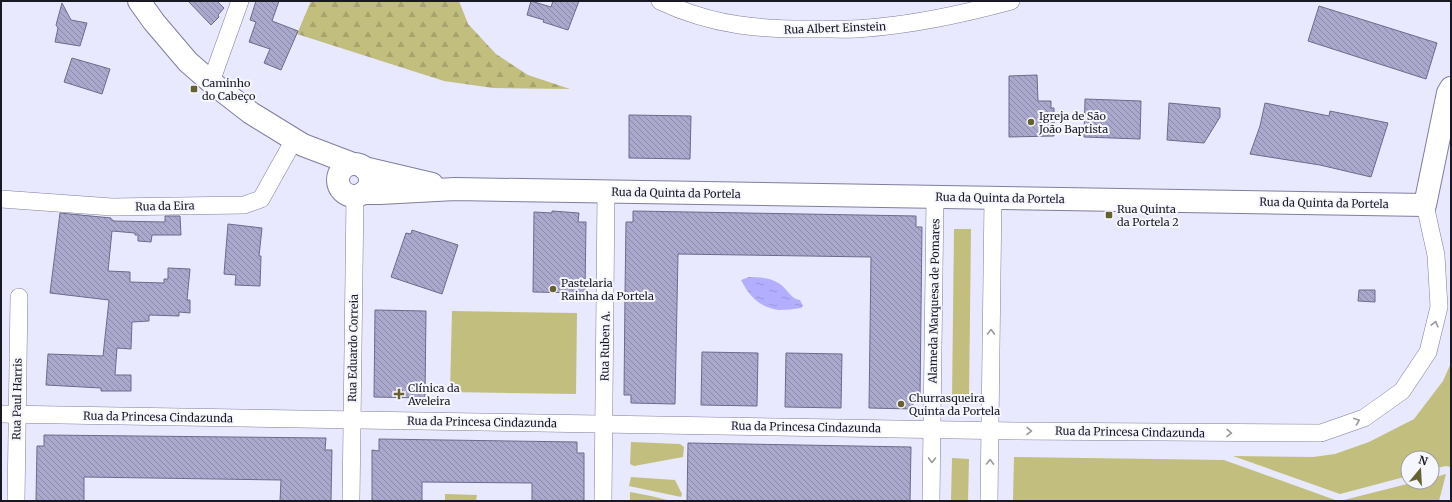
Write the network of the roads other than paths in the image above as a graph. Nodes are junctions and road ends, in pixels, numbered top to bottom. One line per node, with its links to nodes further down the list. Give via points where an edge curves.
1 (139, 1): 5 (street, via 188,62)
2 (240, 1): 5 (street)
3 (660, 1): 4 (street, Rua Albert Einstein, via 679,10 708,18 742,26 778,30 867,29 925,22 967,14)
4 (1011, 1)
5 (211, 82): 7 (street, via 251,113)
6 (1451, 88): 16 (street)
7 (298, 143): 8 (street); 9 (street); 15 (street, Rua da Eira, via 261,199 244,205 112,207)
8 (359, 166): 9 (street, via 348,165 341,172); 10 (street, Rua da Quinta da Portela); 12 (street, via 368,172 370,181 366,190)
9 (338, 181): 12 (street, via 346,193)
10 (455, 189): 11 (street, Rua da Quinta da Portela); 12 (street, Rua da Quinta da Portela)
11 (606, 192): 13 (street, Rua da Quinta da Portela); 20 (street, Rua Ruben A.)
12 (359, 194): 19 (street, Rua Eduardo Correia)
13 (935, 197): 14 (street, Rua da Quinta da Portela); 21 (street, Alameda Marquesa de Pomares)
14 (993, 198): 16 (street, Rua da Quinta da Portela); 22 (street, one-way to 14)
15 (1, 199)
16 (1425, 204): 22 (street, Rua da Princesa Cindazunda, one-way to 16, via 1305,434 1321,433 1364,418 1402,392 1428,352 1439,307 1436,255)
17 (18, 297): 18 (street, Rua Paul Harris)
18 (9, 414): 19 (street, Rua da Princesa Cindazunda); 23 (street, Rua Paul Harris)
19 (352, 420): 20 (street, Rua da Princesa Cindazunda); 24 (street, Rua Eduardo Correia)
20 (604, 424): 21 (street, Rua da Princesa Cindazunda); 25 (street, Rua Ruben A.)
21 (932, 429): 22 (street, Rua da Princesa Cindazunda); 26 (street, Alameda Marquesa de Pomares, one-way to 26)
22 (990, 430): 27 (street, one-way to 22)
23 (16, 501)
24 (351, 501)
25 (603, 501)
26 (931, 501)
27 (989, 501)

